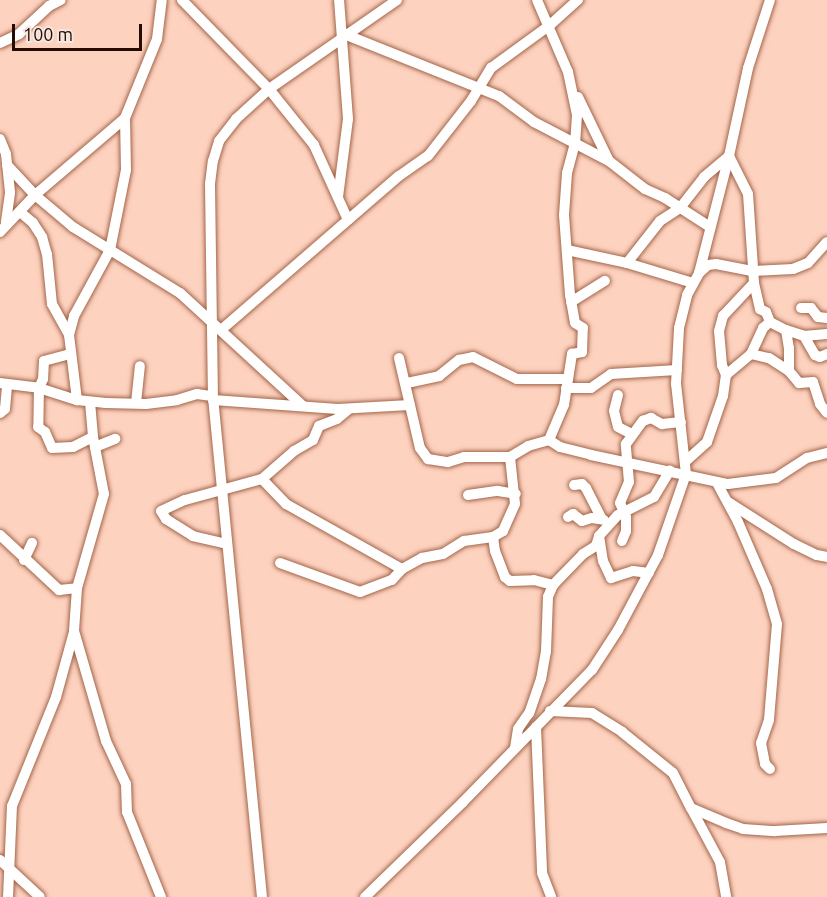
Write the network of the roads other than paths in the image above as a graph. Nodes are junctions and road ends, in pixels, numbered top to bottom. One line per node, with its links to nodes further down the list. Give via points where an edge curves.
1 (61, 0): 13 (street, via 19,34)
2 (162, 0): 17 (street, via 157,39)
3 (182, 0): 10 (street)
4 (196, 0): 10 (street)
5 (339, 0): 12 (street)
6 (397, 0): 12 (street)
7 (537, 0): 11 (street)
8 (578, 0): 11 (street)
9 (770, 0): 20 (street, via 748,68)
10 (200, 18): 16 (street)
11 (548, 26): 14 (street); 15 (street, via 491,68)
12 (343, 35): 15 (street); 16 (street); 24 (street, via 348,119)
13 (0, 44)
14 (569, 78): 19 (street, via 576,115); 21 (street)
15 (479, 88): 19 (street, via 499,96 534,122); 27 (street, via 428,156)
16 (269, 89): 24 (street, via 314,145); 40 (street, via 236,119 219,141 213,161)
17 (125, 118): 23 (street); 31 (street, via 126,170)
18 (0, 139): 22 (street)
19 (575, 144): 21 (street); 32 (street, via 565,193)
20 (729, 156): 25 (street, via 704,177); 28 (street); 34 (street, via 748,194)
21 (609, 161): 25 (street, via 645,189)
22 (7, 165): 23 (street); 29 (street, via 10,193)
23 (35, 195): 26 (street); 31 (street)
24 (338, 198): 27 (street)
25 (680, 208): 28 (street); 33 (street, via 660,221)
26 (20, 212): 29 (street); 45 (street, via 42,237 52,304)
27 (348, 219): 42 (street)
28 (710, 227): 35 (street)
29 (3, 228)
30 (827, 242): 34 (street, via 808,263)
31 (110, 249): 40 (street, via 180,293); 45 (street, via 74,316)
32 (567, 250): 33 (street); 37 (street)
33 (627, 263): 35 (street)
34 (754, 277): 35 (street, via 716,264 708,265); 41 (street, via 760,309); 54 (street, via 723,316 719,332)
35 (696, 278): 52 (street, via 687,295 679,328)
36 (605, 280): 37 (street)
37 (572, 302): 56 (street, via 575,323 583,328 582,352 572,354)
38 (801, 308): 39 (street, via 811,308 818,317)
39 (827, 318)
40 (212, 322): 42 (street); 60 (street)
41 (770, 322): 43 (street); 48 (street, via 763,327)
42 (221, 330): 65 (street)
43 (786, 330): 46 (street); 53 (street)
44 (827, 334): 46 (street)
45 (69, 335): 47 (street)
46 (804, 336): 49 (street, via 815,355)
47 (70, 354): 58 (street, via 44,360); 61 (street)
48 (751, 354): 53 (street, via 769,358); 54 (street)
49 (827, 354)
50 (399, 358): 55 (street)
51 (141, 366): 63 (street)
52 (677, 370): 56 (street, via 611,374 591,388); 69 (street)
53 (789, 371): 68 (street, via 799,383 815,385)
54 (726, 375): 76 (street, via 707,442)
55 (407, 383): 56 (street, via 439,376 459,360 473,357 517,379); 64 (street)
56 (567, 383): 72 (street, via 564,405)
57 (3, 384): 58 (street); 67 (street, via 5,409)
58 (39, 388): 61 (street); 73 (street, via 38,427 45,432 52,448)
59 (618, 395): 70 (street, via 614,411 618,427)
60 (213, 398): 63 (street, via 197,394 177,400); 65 (street); 83 (street)
61 (77, 400): 62 (street)
62 (90, 402): 63 (street); 73 (street)
63 (136, 403)
64 (410, 405): 66 (street); 75 (street, via 420,448 428,459 448,462 464,457)
65 (303, 406): 66 (street)
66 (349, 409): 80 (street, via 319,426 314,440 294,451)
67 (0, 413)
68 (827, 413)
69 (681, 422): 70 (street, via 662,424 651,418); 76 (street)
70 (632, 434): 77 (street, via 626,444)
71 (115, 439): 73 (street)
72 (549, 440): 75 (street); 77 (street, via 560,447)
73 (94, 442): 102 (street, via 104,494)
74 (827, 453): 81 (street, via 807,458 776,478)
75 (510, 457): 84 (street)
76 (687, 460): 79 (street)
77 (627, 462): 78 (street); 87 (street, via 629,482 621,498)
78 (670, 470): 79 (street); 87 (street, via 654,497)
79 (686, 474): 81 (street); 100 (street)
80 (262, 479): 83 (street); 99 (street, via 286,504)
81 (717, 483): 86 (street)
82 (574, 485): 89 (street, via 586,488)
83 (222, 488): 95 (street); 95 (street, via 161,511 166,519 193,536)
84 (516, 494): 85 (street, via 498,491); 92 (street, via 507,524)
85 (468, 495)
86 (727, 502): 96 (street, via 794,544); 107 (street, via 767,589 777,624 769,720 761,743 765,764)
87 (622, 512): 89 (street); 93 (street, via 626,517)
88 (568, 517): 89 (street, via 573,514 582,521)
89 (606, 520): 91 (street)
90 (0, 536): 97 (street)
91 (599, 536): 100 (street, via 603,561 611,578 633,572); 101 (street, via 596,546)
92 (493, 537): 99 (street, via 464,541 443,554 422,558); 101 (street, via 505,577 510,581 534,580)
93 (622, 541)
94 (32, 543): 97 (street)
95 (227, 544): 114 (street)
96 (827, 557)
97 (24, 560): 102 (street, via 59,590)
98 (280, 563): 99 (street, via 360,592 392,580)
99 (402, 569)
100 (649, 573): 104 (street, via 592,670)
101 (553, 585): 106 (street, via 548,597 541,679 518,729)
102 (77, 588): 103 (street)
103 (74, 631): 110 (street, via 56,697 12,806); 113 (street, via 106,741 126,784 127,812)
104 (550, 711): 105 (street); 108 (street, via 592,713 622,732 673,773)
105 (536, 727): 106 (street); 116 (street, via 542,873)
106 (515, 748): 115 (street)
107 (770, 769)
108 (691, 808): 109 (street, via 743,829); 117 (street, via 720,862)
109 (827, 828)
110 (4, 864): 111 (street); 112 (street)
111 (8, 897)
112 (40, 897)
113 (161, 897)
114 (262, 897)
115 (365, 897)
116 (551, 897)
117 (726, 897)

